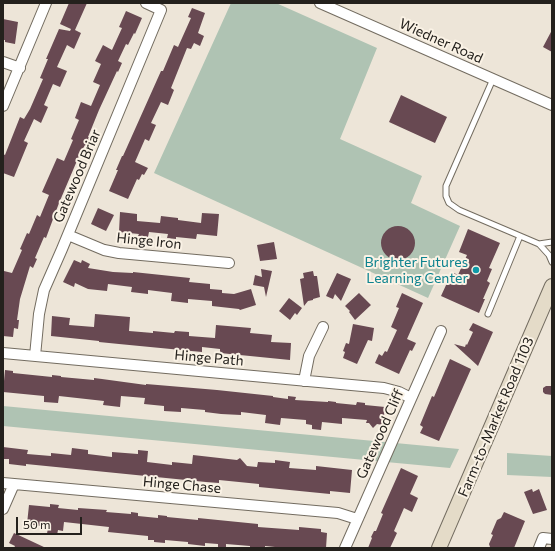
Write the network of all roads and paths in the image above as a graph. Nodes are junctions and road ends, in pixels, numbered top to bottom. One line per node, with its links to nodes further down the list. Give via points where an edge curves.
1 (46, 3): 5 (street)
2 (146, 3): 9 (street, Gatewood Briar, via 161,10)
3 (320, 3): 6 (street, Wiedner Road)
4 (3, 62): 5 (street)
5 (20, 68): 8 (street)
6 (493, 79): 7 (street, Wiedner Road); 10 (lane, via 446,186 446,196 449,203 459,210)
7 (552, 105)
8 (3, 106)
9 (68, 235): 14 (street, Hinge Iron, via 119,254); 20 (street, Gatewood Briar, via 44,290)
10 (520, 236): 12 (lane); 16 (lane)
11 (552, 242): 12 (lane)
12 (539, 244): 13 (lane)
13 (552, 262)
14 (229, 263)
15 (552, 286): 29 (main road, Farm-to-Market Road 1103)
16 (488, 314)
17 (323, 327): 21 (street, via 309,356)
18 (441, 330): 22 (street, Gatewood Cliff)
19 (3, 353): 20 (street, Hinge Path)
20 (35, 356): 21 (street, Hinge Path)
21 (304, 381): 22 (street, Hinge Path, via 384,388)
22 (411, 398): 26 (street, Gatewood Cliff)
23 (3, 483): 24 (street, Hinge Chase)
24 (14, 484): 25 (street); 26 (street, Hinge Chase, via 338,513)
25 (3, 509)
26 (358, 519): 28 (street, Gatewood Cliff)
27 (548, 538): 30 (street)
28 (345, 548)
29 (439, 548)
30 (539, 548)

